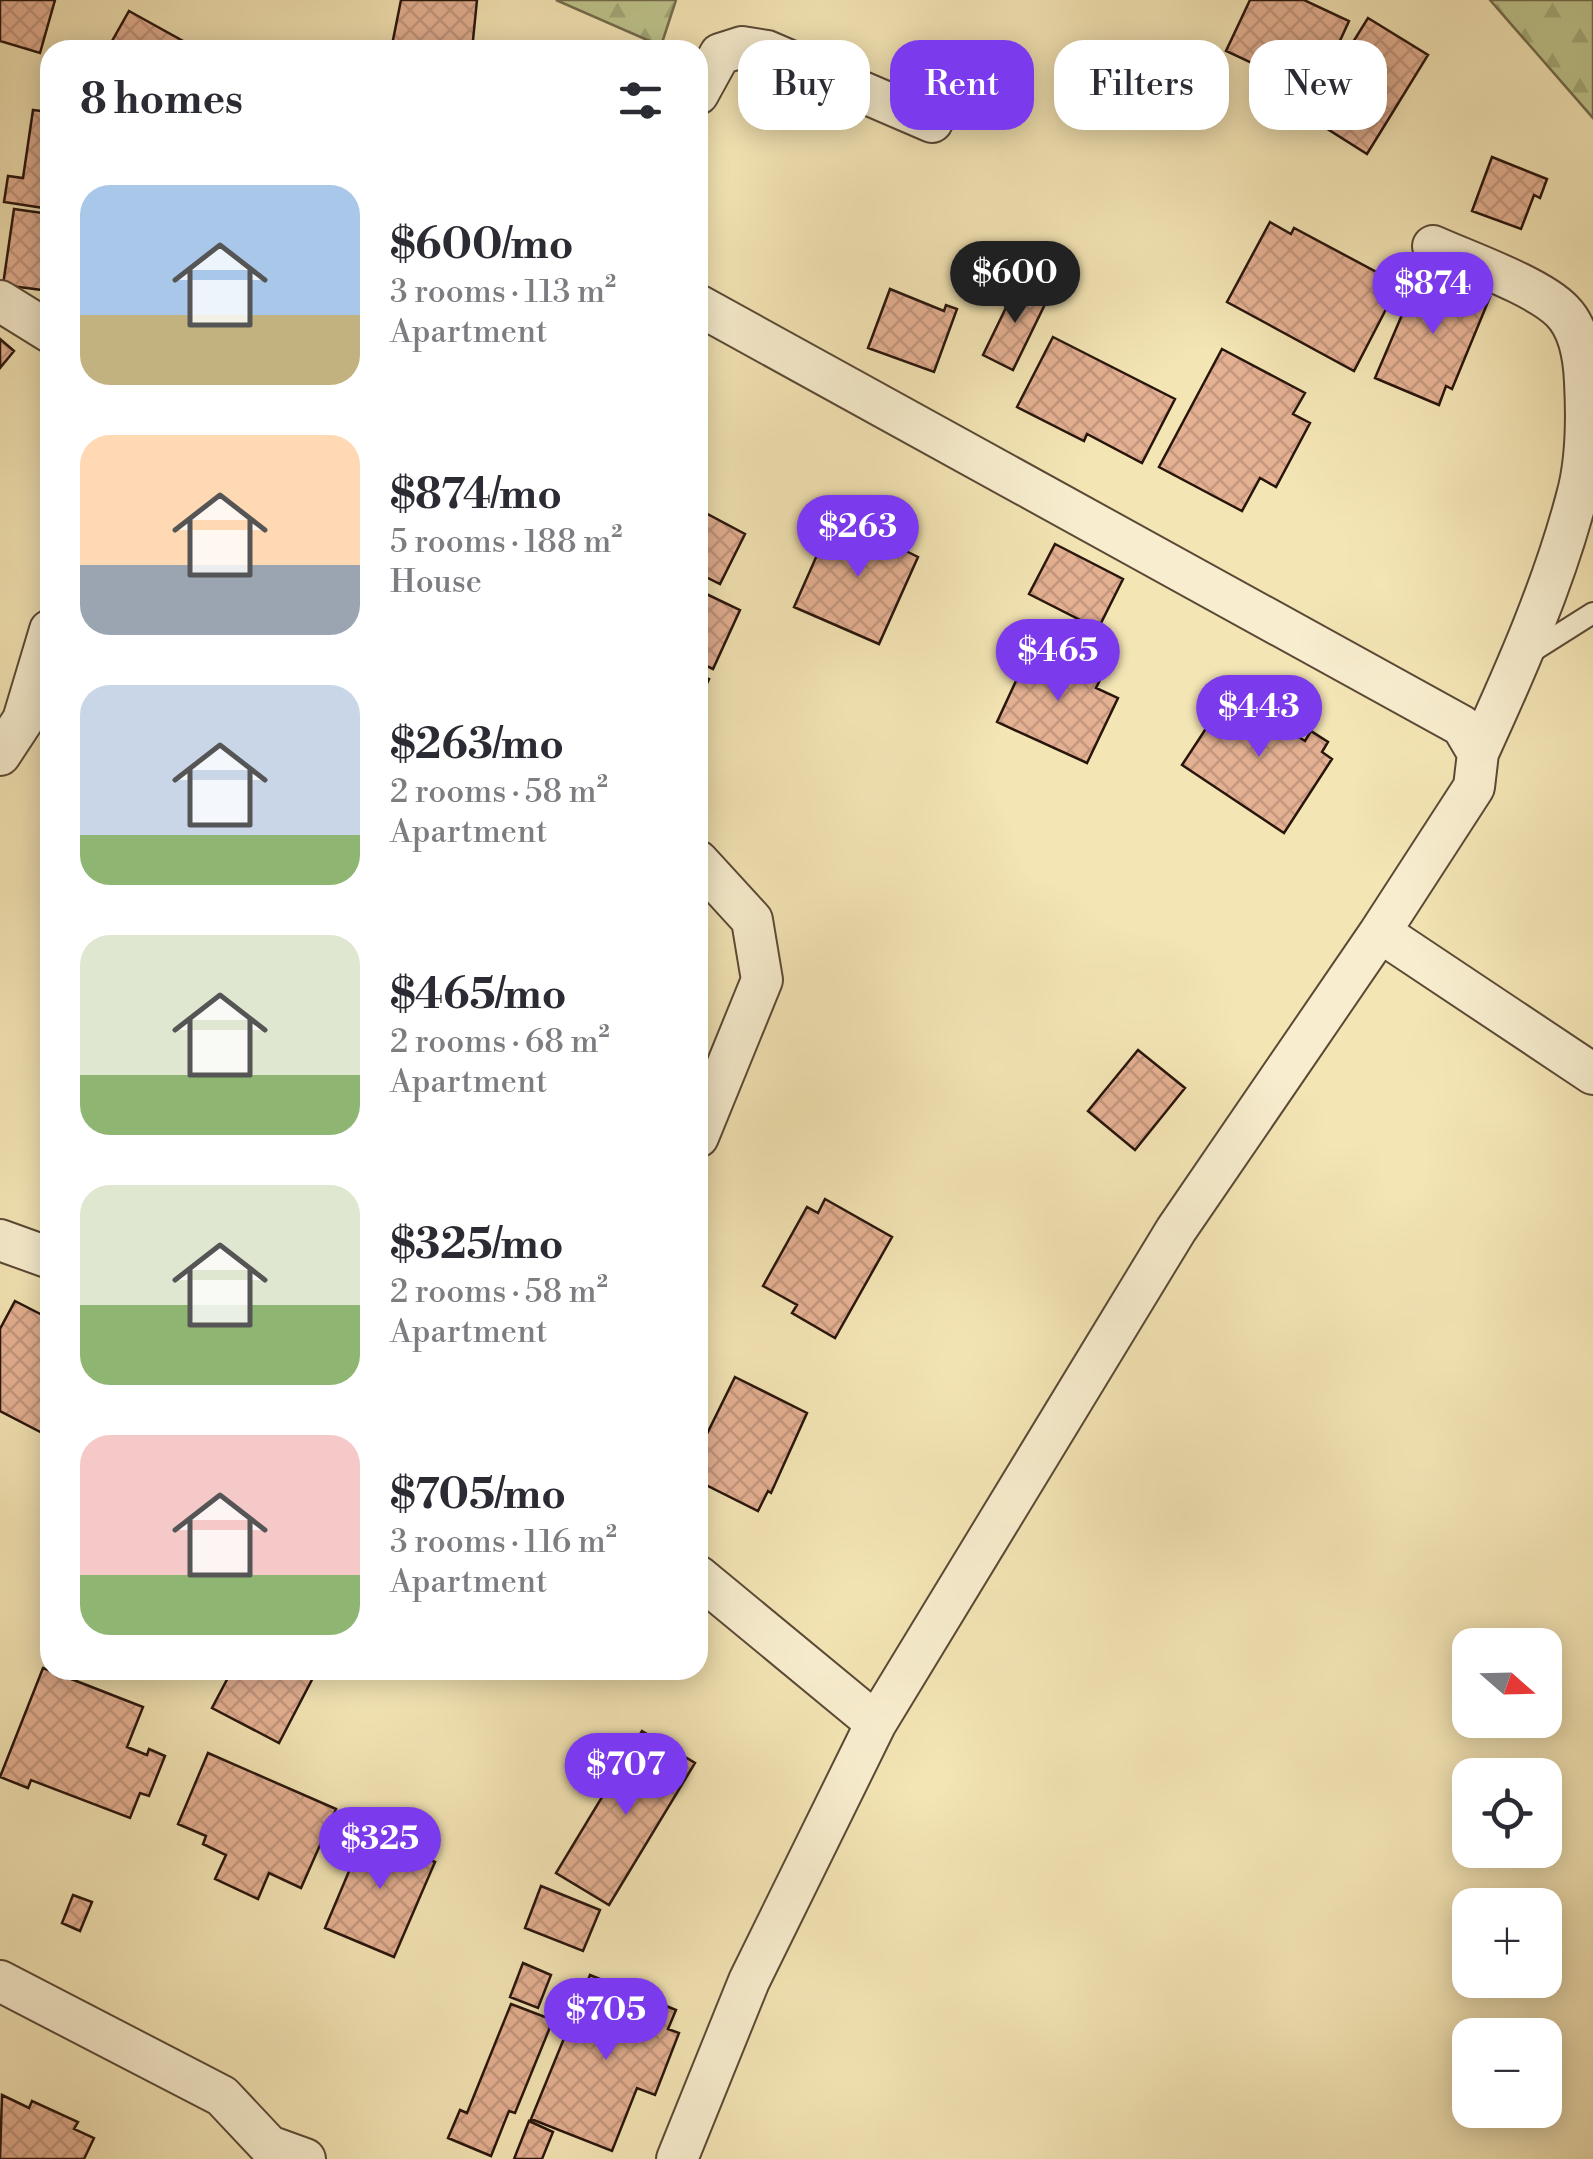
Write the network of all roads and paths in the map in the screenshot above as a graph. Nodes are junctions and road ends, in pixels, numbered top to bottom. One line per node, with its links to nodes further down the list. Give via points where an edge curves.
1 (708, 76): 2 (street, via 720,54 742,46)
2 (890, 104)
3 (1433, 246): 8 (street, via 1562,310 1584,359 1587,422 1578,494)
4 (0, 301): 6 (street)
5 (708, 311): 10 (street, via 1462,726)
6 (40, 326)
7 (1593, 612): 8 (lane)
8 (1522, 658): 10 (street)
9 (40, 662): 11 (street, via 22,720)
10 (1478, 753): 13 (street, via 1474,787)
11 (0, 755)
12 (708, 872): 15 (street, via 752,920 762,980)
13 (1380, 932): 14 (street); 19 (street, via 1176,1230)
14 (1593, 1074)
15 (708, 1112)
16 (0, 1240): 17 (street)
17 (40, 1254)
18 (708, 1584): 19 (street)
19 (876, 1724): 22 (street, via 749,1981)
20 (0, 1981): 21 (street, via 222,2096 269,2146)
21 (306, 2159)
22 (677, 2159)

